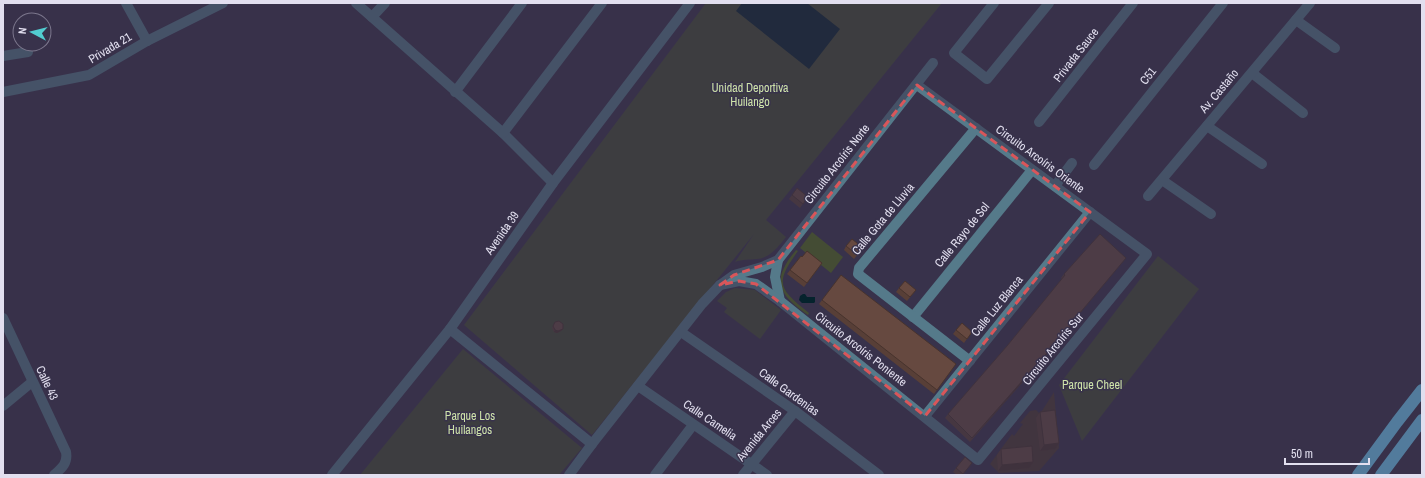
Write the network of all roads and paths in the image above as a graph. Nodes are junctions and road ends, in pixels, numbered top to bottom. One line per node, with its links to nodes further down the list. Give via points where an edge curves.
1 (126, 3): 15 (street)
2 (223, 3): 15 (street, Privada 21)
3 (356, 3): 13 (street)
4 (385, 3): 13 (street)
5 (522, 3): 23 (street)
6 (602, 3): 28 (street)
7 (690, 3): 34 (street, Avenida 39)
8 (994, 3): 9 (street, via 954,53 987,79)
9 (1050, 3)
10 (1133, 3): 25 (street, Privada Sauce)
11 (1223, 3): 31 (street, C51)
12 (1310, 3): 14 (street, Av. Castaño)
13 (372, 17): 23 (street)
14 (1296, 20): 16 (street); 20 (street, Av. Castaño)
15 (147, 41): 22 (street, Privada 21, via 89,76)
16 (1335, 48)
17 (28, 52): 18 (street)
18 (3, 56)
19 (933, 63): 21 (street, Circuito Arcoíris Norte)
20 (1252, 73): 24 (street); 26 (street, Av. Castaño)
21 (917, 85): 27 (street, Circuito Arcoíris Oriente); 40 (street, Circuito Arcoíris Norte)
22 (3, 92)
23 (455, 92): 28 (street)
24 (1303, 113)
25 (1039, 122)
26 (1207, 126): 30 (street); 33 (street, Av. Castaño)
27 (976, 128): 32 (street, Circuito Arcoíris Oriente); 43 (street, Calle Gota de Lluvia, via 859,268 858,274)
28 (503, 133): 34 (street)
29 (1072, 163): 35 (street)
30 (1262, 164)
31 (1094, 165)
32 (1032, 170): 35 (street, Circuito Arcoíris Oriente); 43 (street, Calle Rayo de Sol)
33 (1162, 180): 36 (street, Av. Castaño); 38 (street)
34 (554, 184): 45 (street, Avenida 39)
35 (1054, 186): 37 (street, Circuito Arcoíris Oriente)
36 (1148, 196)
37 (1090, 212): 39 (street, Circuito Arcoíris Oriente); 47 (street, Calle Luz Blanca)
38 (1211, 214)
39 (1147, 254): 57 (street, Circuito Arcoíris Sur)
40 (778, 260): 41 (street, Circuito Arcoíris Norte, via 734,275); 42 (street, via 775,277)
41 (720, 285): 42 (street, Circuito Arcoíris Poniente, via 738,281 756,284); 46 (street)
42 (780, 301): 53 (street, Circuito Arcoíris Poniente)
43 (913, 317): 47 (street, Calle Gota de Lluvia)
44 (3, 318): 48 (street, Calle 43)
45 (450, 329): 56 (street); 60 (street, Avenida 39)
46 (681, 332): 49 (street); 52 (street, Calle Gardenias)
47 (970, 361): 53 (street, Calle Luz Blanca)
48 (32, 382): 51 (street); 59 (street, Calle 43, via 66,452 65,465)
49 (638, 386): 55 (street, Calle Camelia); 56 (street)
50 (1422, 390): 66 (highway)
51 (3, 406)
52 (794, 411): 58 (street, Avenida Arces); 65 (street, Calle Gardenias)
53 (925, 416): 57 (street, Circuito Arcoíris Poniente)
54 (1422, 420): 67 (highway)
55 (693, 424): 58 (street, Calle Camelia); 62 (street)
56 (592, 444): 61 (street)
57 (978, 460)
58 (752, 464): 63 (street, Avenida Arces); 64 (street, Calle Camelia)
59 (54, 475)
60 (332, 475)
61 (569, 475)
62 (654, 475)
63 (743, 475)
64 (767, 475)
65 (879, 475)
66 (1358, 475)
67 (1381, 475)

